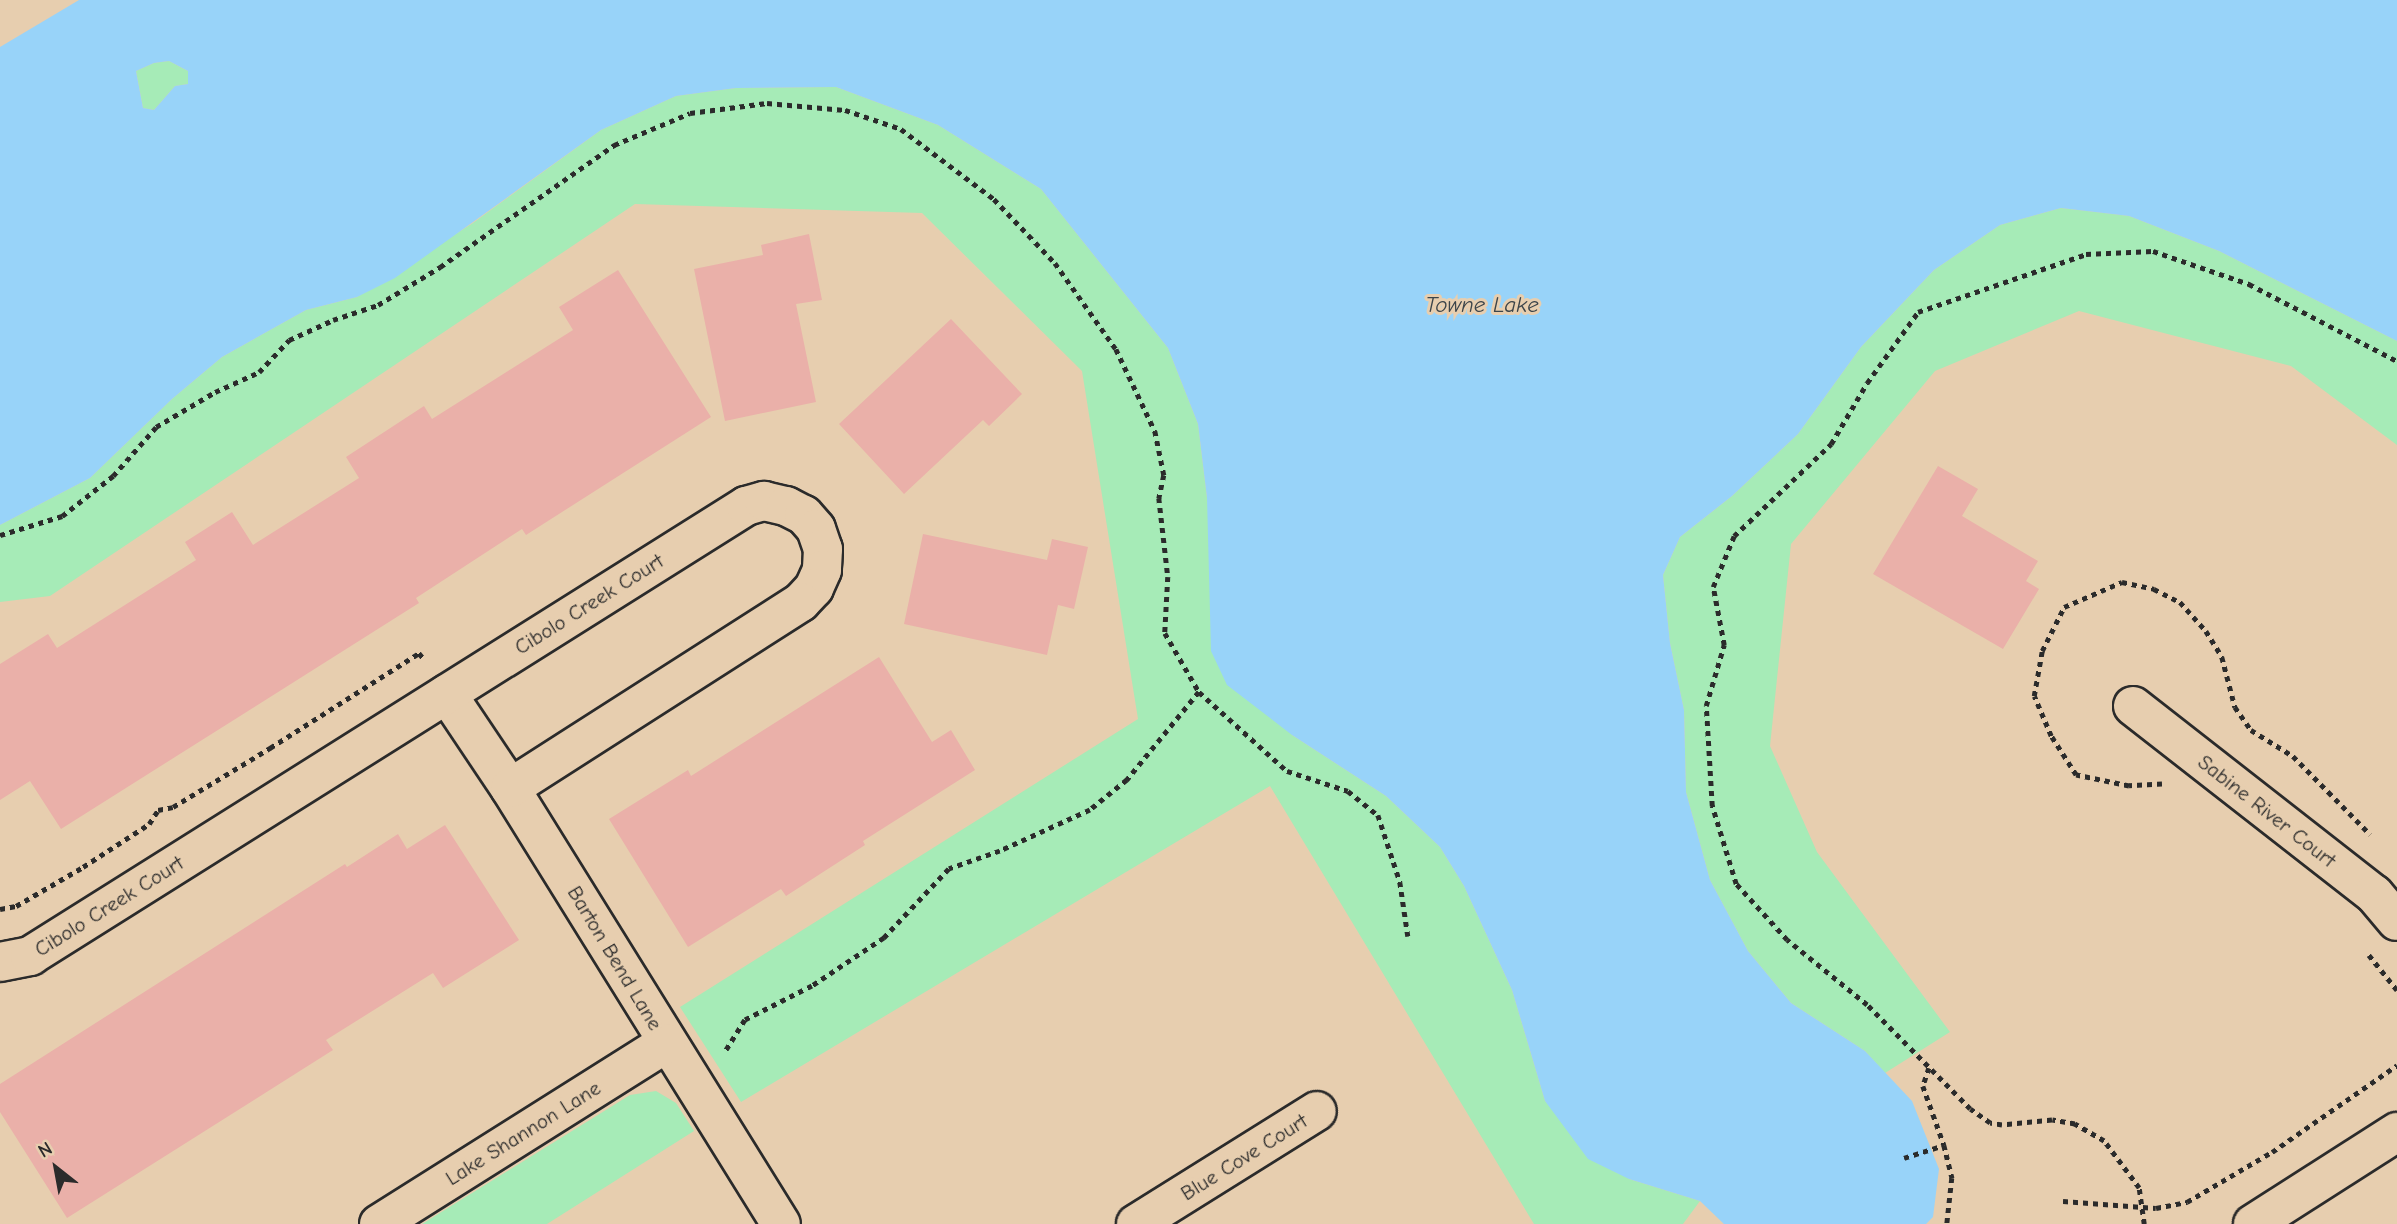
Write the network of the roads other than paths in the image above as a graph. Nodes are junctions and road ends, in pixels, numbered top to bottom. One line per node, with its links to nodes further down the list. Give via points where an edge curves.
1 (447, 694): 3 (street, Barton Bend Lane); 3 (street, Cibolo Creek Court, via 746,506 764,501 786,506 804,515 816,529 823,549 822,570 801,603); 5 (street, Cibolo Creek Court, via 30,956)
2 (2133, 706): 4 (street, Sabine River Court, via 2374,894)
3 (510, 788): 6 (street, Barton Bend Lane)
4 (2397, 921)
5 (0, 962)
6 (666, 1043): 10 (street, Lake Shannon Lane); 11 (street, Barton Bend Lane)
7 (1317, 1111): 12 (street, Blue Cove Court)
8 (2397, 1132): 9 (street)
9 (2278, 1218)
10 (379, 1224)
11 (781, 1224)
12 (1136, 1224)

